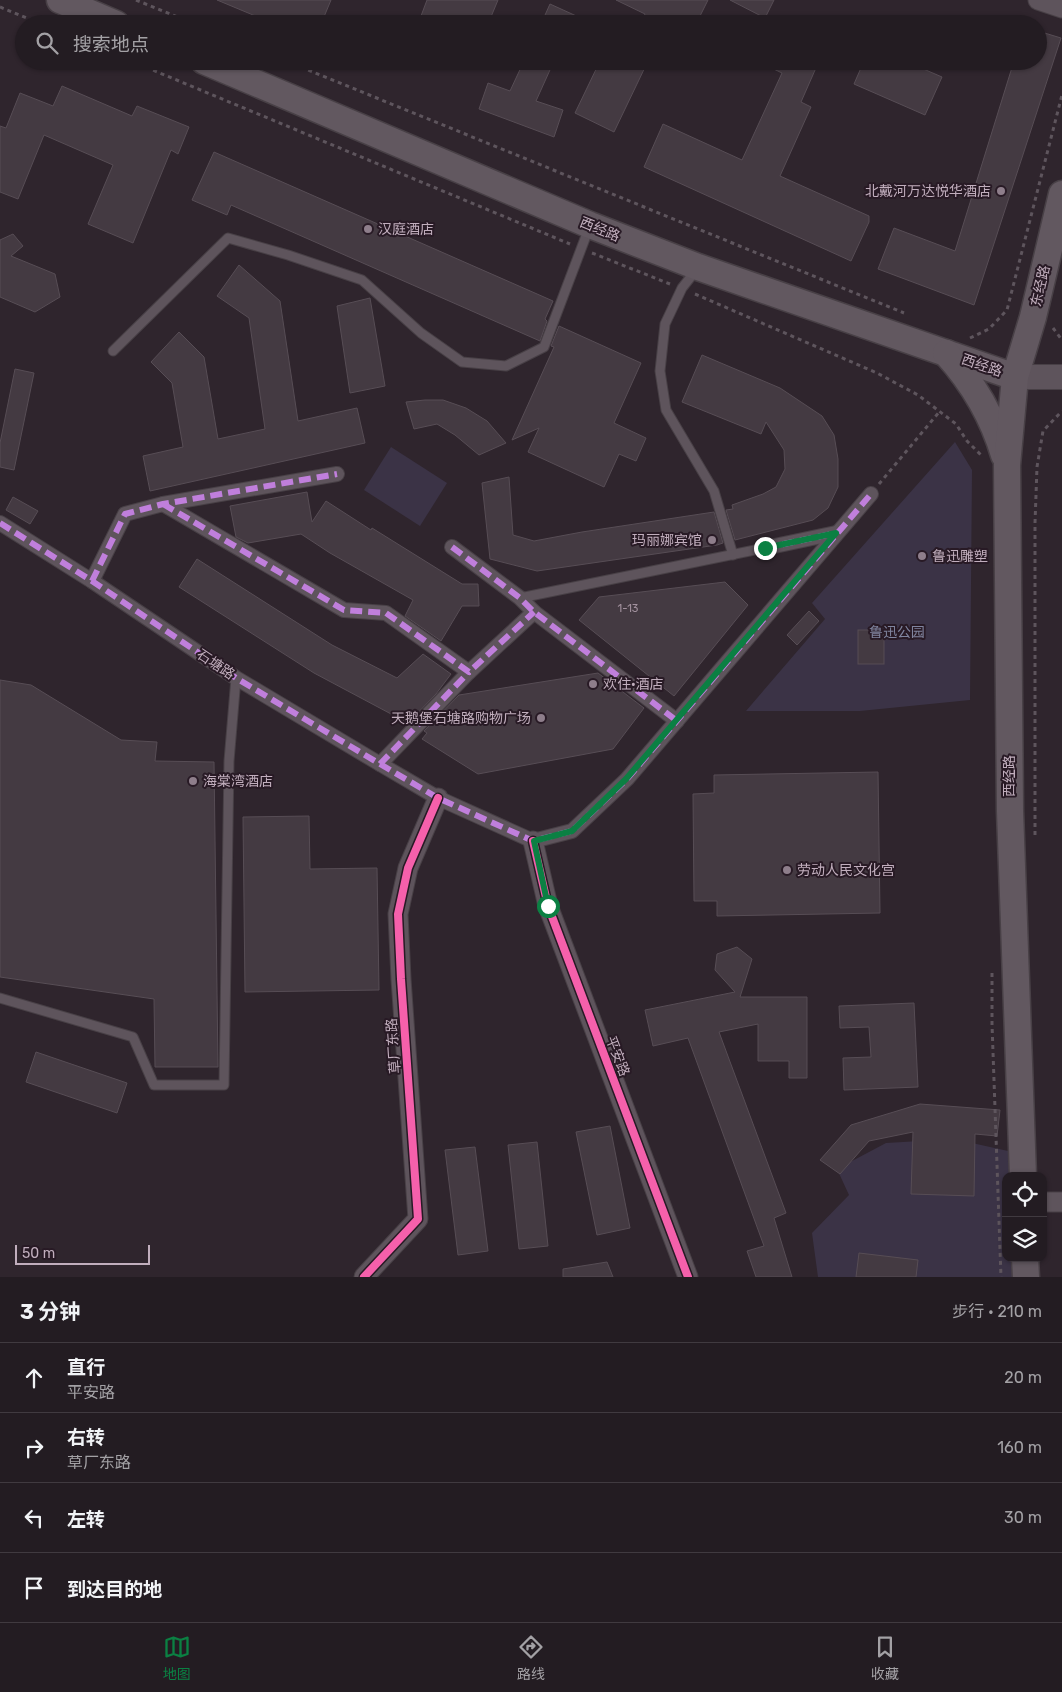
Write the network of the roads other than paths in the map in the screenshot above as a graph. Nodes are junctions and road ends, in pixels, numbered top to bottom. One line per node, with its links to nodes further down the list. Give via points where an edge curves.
1 (60, 0): 4 (main road)
2 (1038, 0): 3 (street)
3 (1062, 8)
4 (95, 15)
5 (225, 70): 7 (main road, 西经路)
6 (1062, 194): 11 (main road, 东经路, via 1033,317)
7 (590, 225): 8 (main road, 西经路); 10 (lane, via 544,347 506,366 462,362 421,333 362,280 228,238)
8 (698, 267): 9 (main road, 西经路); 21 (lane, via 682,288 665,324 660,371 666,410 714,491)
9 (956, 346): 11 (main road, 西经路); 13 (main road, via 958,367 976,391 997,430)
10 (113, 351)
11 (1015, 377): 12 (street); 13 (main road, 西经路)
12 (1062, 378)
13 (1007, 465): 32 (main road, 西经路, via 1010,811)
14 (337, 474): 16 (street)
15 (871, 494): 18 (street)
16 (163, 504): 22 (street, via 125,514); 25 (street, via 344,610 386,613)
17 (0, 523): 22 (street, 石塘路)
18 (836, 533): 20 (street); 27 (street)
19 (452, 547): 23 (street)
20 (765, 548): 21 (lane)
21 (733, 555): 23 (lane)
22 (92, 581): 26 (street, 石塘路)
23 (520, 598): 24 (street)
24 (534, 612): 25 (street); 27 (street)
25 (469, 672): 28 (street)
26 (236, 678): 28 (street, 石塘路); 31 (lane, via 229,761 224,1084 154,1085 133,1036)
27 (677, 722): 30 (street, via 626,779 572,831)
28 (380, 764): 29 (street, 石塘路)
29 (438, 798): 30 (street); 36 (street, 草厂东路, via 408,868 398,914 418,1219)
30 (534, 841): 37 (street, 平安路, via 548,906)
31 (0, 998)
32 (1023, 1172)
33 (1047, 1202): 34 (street)
34 (1062, 1202)
35 (1025, 1262): 38 (main road)
36 (364, 1277)
37 (688, 1277)
38 (1026, 1277)

